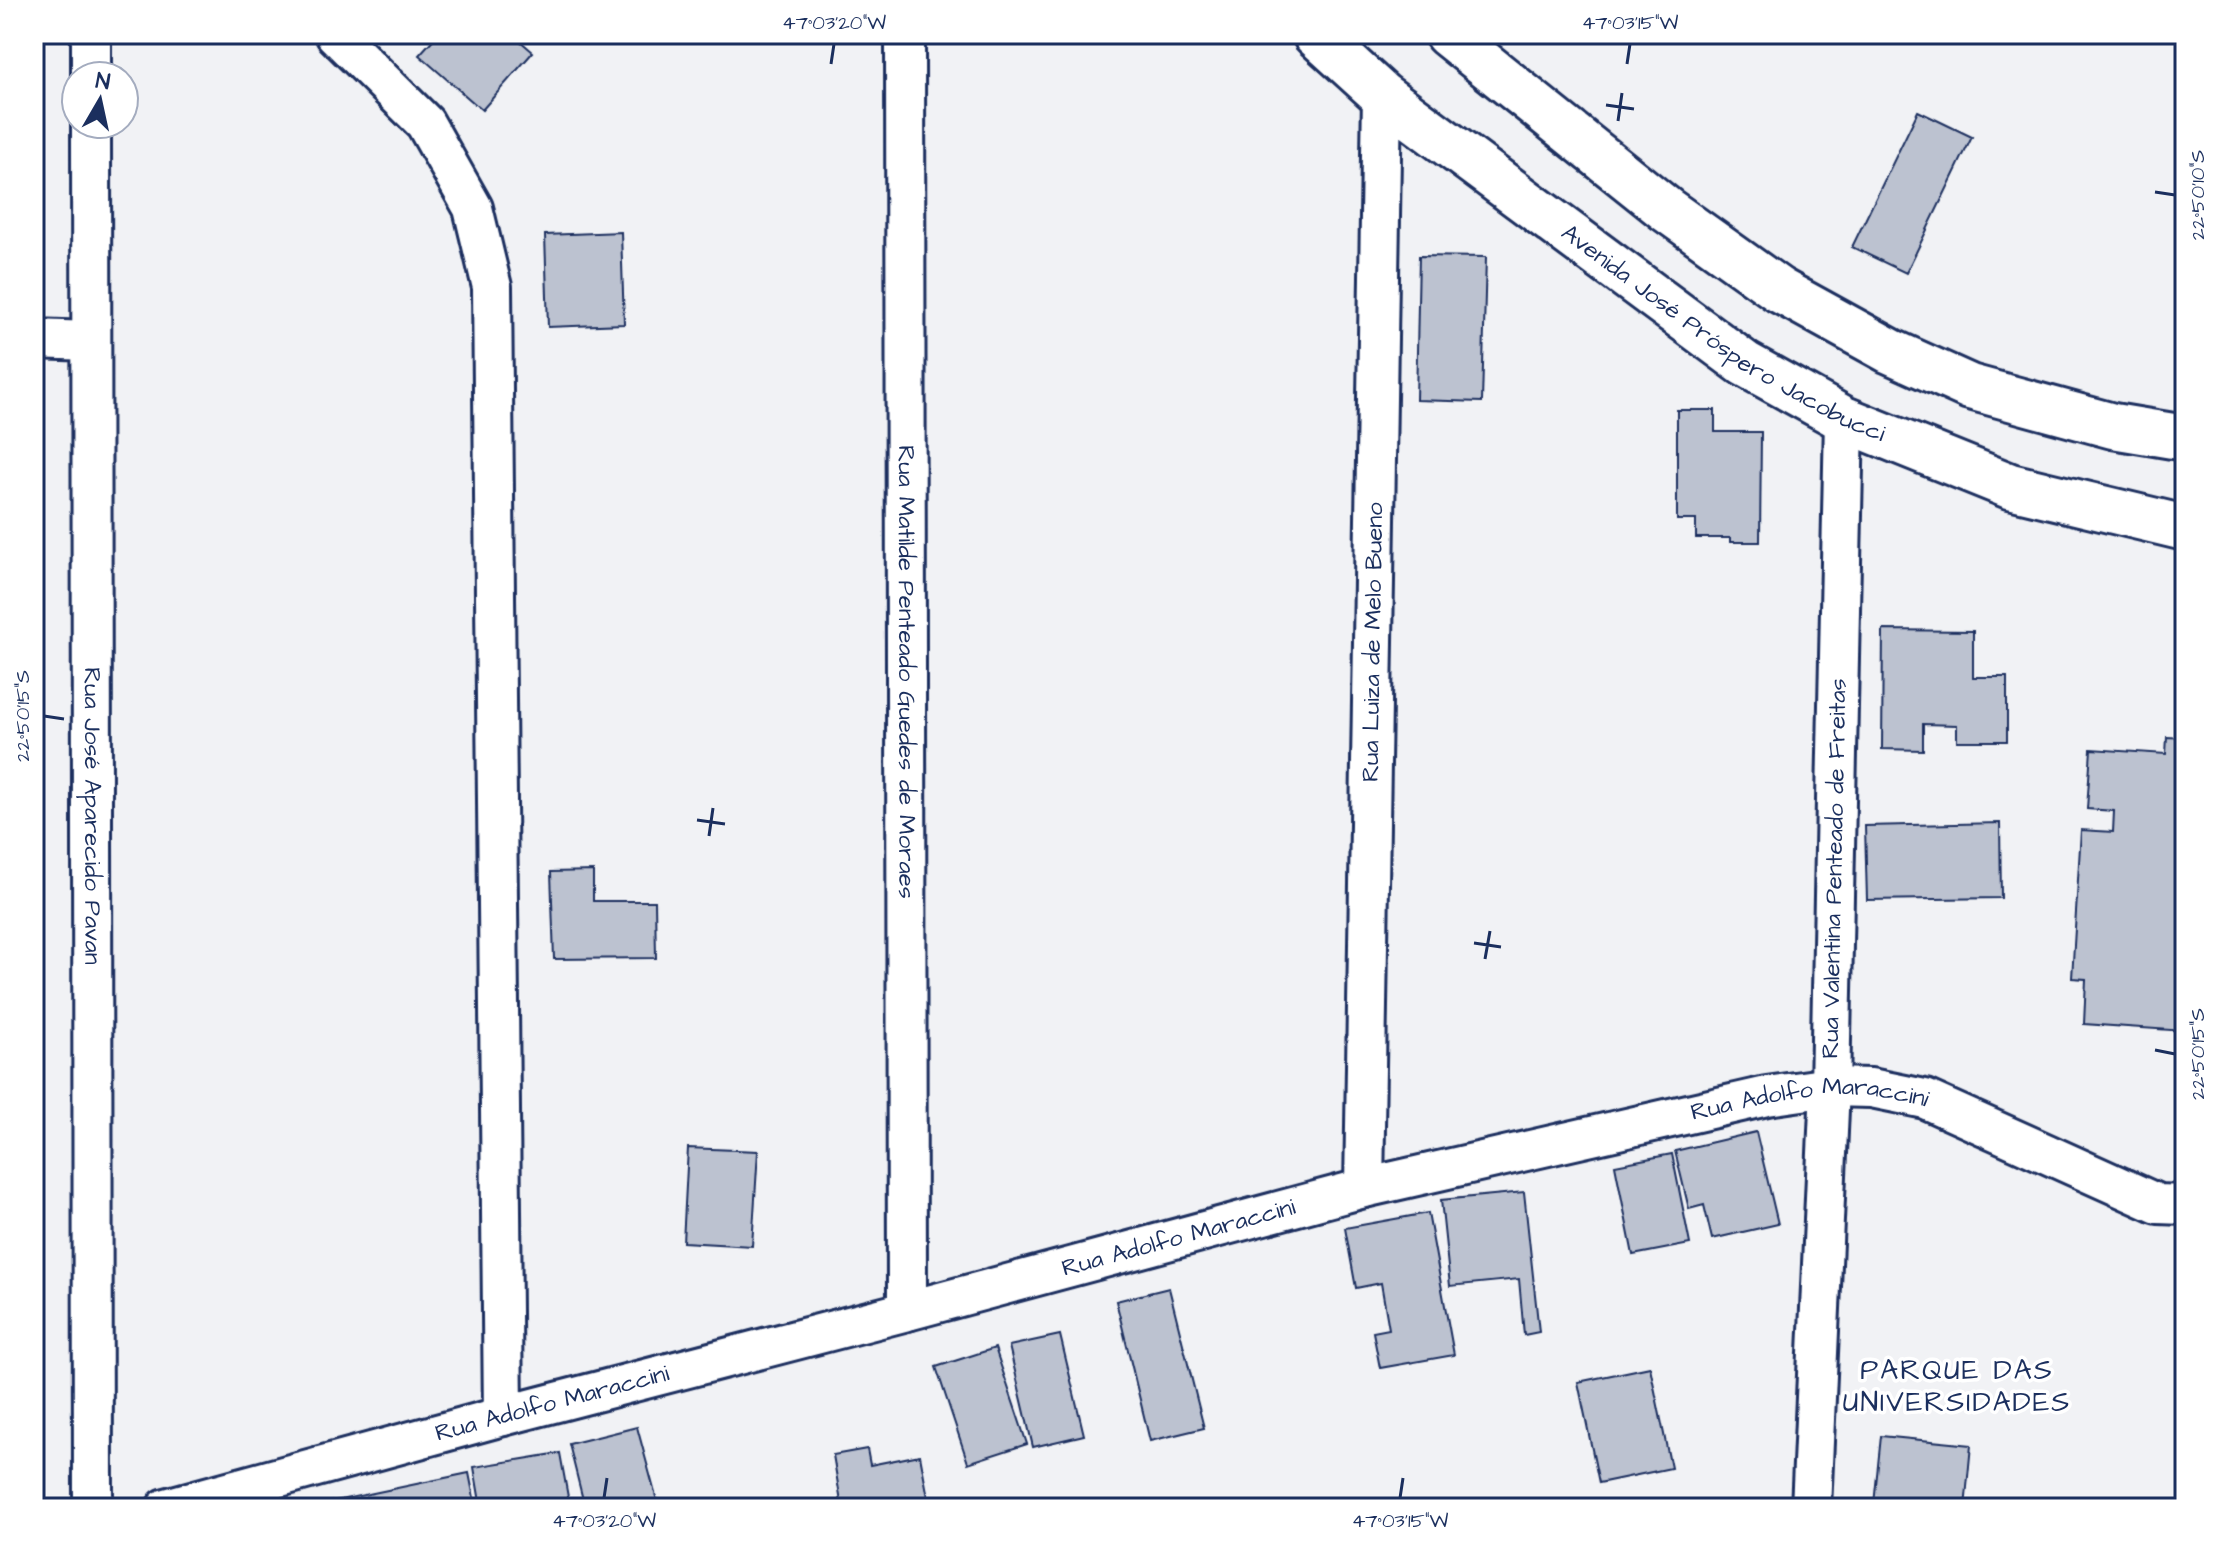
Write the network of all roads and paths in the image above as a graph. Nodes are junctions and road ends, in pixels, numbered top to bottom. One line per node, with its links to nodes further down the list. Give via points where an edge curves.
1 (91, 34): 6 (street)
2 (335, 34): 18 (street, via 425,123 473,208 492,287)
3 (905, 34): 17 (street, Rua Matilde Penteado Guedes de Moraes)
4 (1315, 34): 7 (main road, Avenida José Próspero Jacobucci)
5 (1447, 34): 12 (main road, via 1667,210 1779,290 1862,336 1970,387 2113,426)
6 (91, 60)
7 (1382, 95): 11 (main road, Avenida José Próspero Jacobucci, via 1745,364); 15 (street, Rua Luiza de Melo Bueno)
8 (91, 140): 10 (street, Rua José Aparecido Pavan)
9 (34, 339): 10 (street)
10 (91, 341): 20 (street, Rua José Aparecido Pavan)
11 (1844, 419): 13 (main road, Avenida José Próspero Jacobucci, via 2010,486); 14 (street, Rua Valentina Penteado de Freitas)
12 (2185, 438)
13 (2185, 528)
14 (1830, 1087): 15 (street, Rua Adolfo Maraccini, via 1767,1096); 16 (street, Rua Adolfo Maraccini, via 1871,1088 1925,1099); 19 (street, Rua Valentina Penteado de Freitas)
15 (1364, 1188): 17 (street, Rua Adolfo Maraccini)
16 (2176, 1210)
17 (907, 1311): 18 (street, Rua Adolfo Maraccini)
18 (503, 1416): 21 (street, Rua Adolfo Maraccini)
19 (1803, 1506)
20 (93, 1508)
21 (166, 1508)

